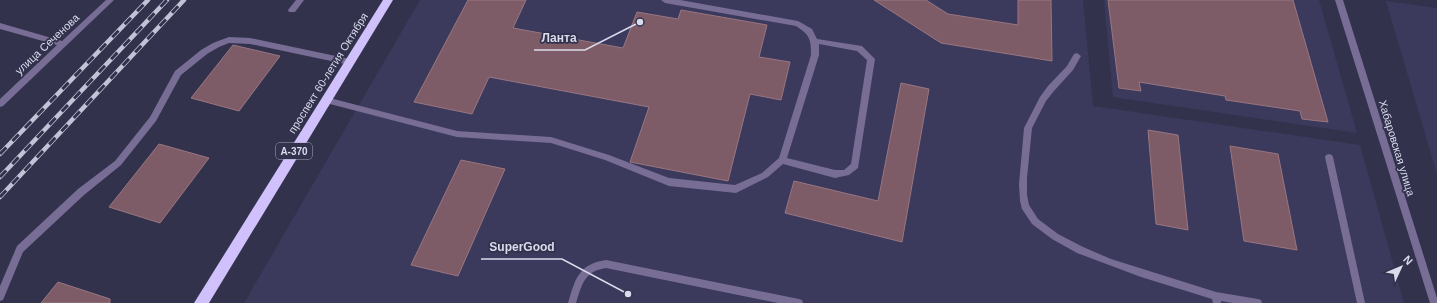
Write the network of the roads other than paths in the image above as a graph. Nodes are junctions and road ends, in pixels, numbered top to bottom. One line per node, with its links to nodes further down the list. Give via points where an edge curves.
1 (110, 0): 9 (street, улица Сеченова)
2 (300, 0): 6 (street)
3 (388, 0): 11 (highway, проспект 60-летия Октября / А-370)
4 (665, 0): 8 (street, via 798,24 809,31)
5 (1339, 0): 23 (street, Хабаровская улица)
6 (292, 10)
7 (0, 26): 9 (street)
8 (815, 41): 15 (street, via 814,61); 15 (street, via 859,48 871,59 855,166 846,173 835,174)
9 (63, 44): 13 (street, улица Сеченова)
10 (1077, 56): 17 (street, via 1073,66 1046,96 1028,129 1024,171 1025,207 1034,221 1077,249 1104,261)
11 (350, 62): 12 (highway, проспект 60-летия Октября / А-370); 16 (street, via 250,41 229,40 204,52 178,73 153,119 118,163 81,192 20,249)
12 (326, 100): 15 (street, via 457,134 551,140 606,157 669,182 736,189 765,176); 18 (highway, проспект 60-летия Октября / А-370)
13 (0, 104)
14 (1329, 157): 22 (street)
15 (782, 160)
16 (0, 297)
17 (1217, 299): 21 (street)
18 (201, 303)
19 (572, 303): 20 (street, via 579,282 586,271 595,265 606,264)
20 (799, 303)
21 (1258, 303)
22 (1361, 303)
23 (1434, 303)

